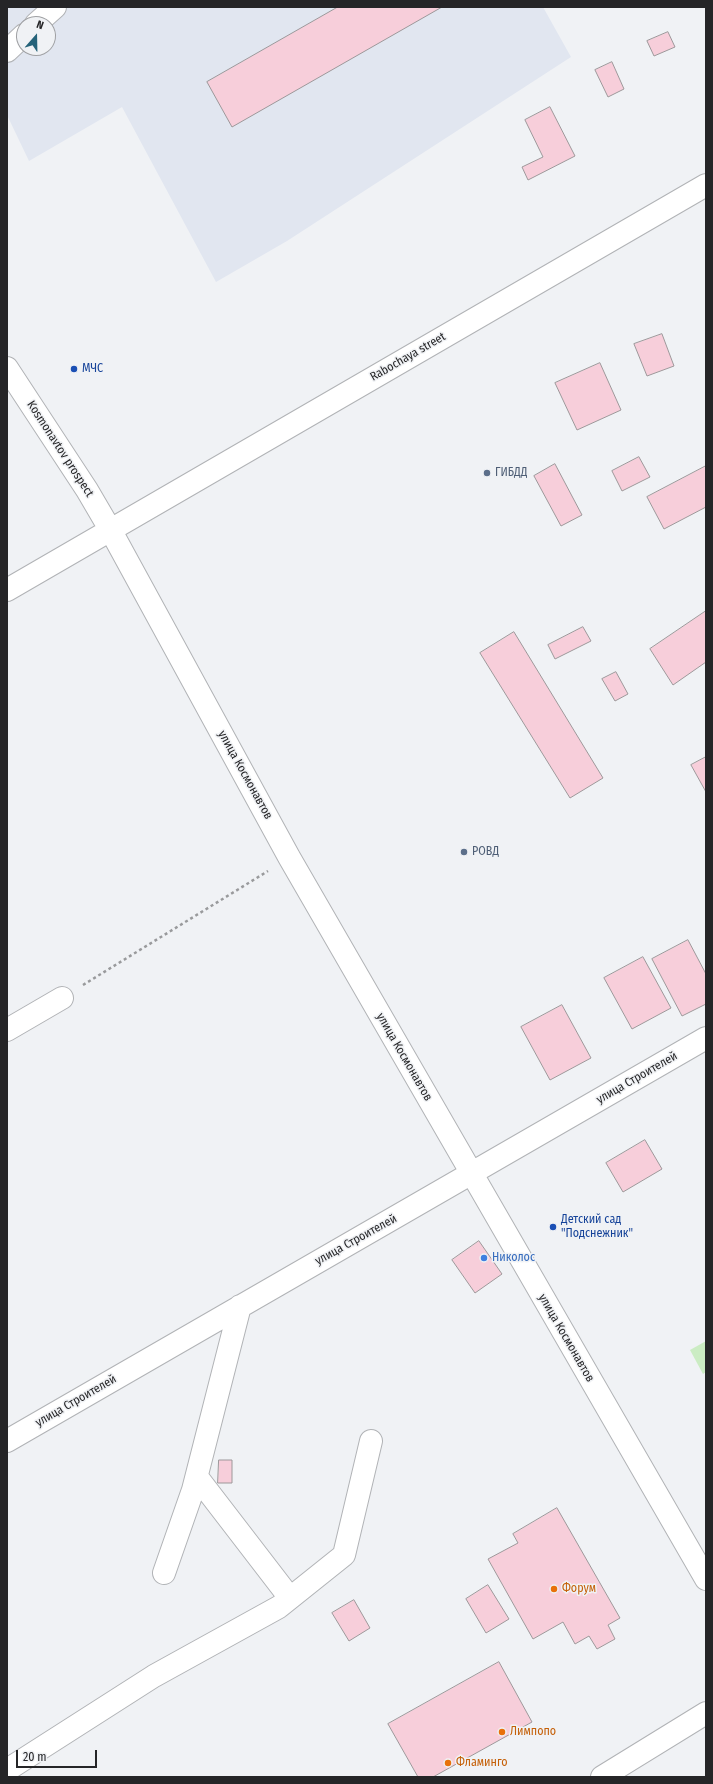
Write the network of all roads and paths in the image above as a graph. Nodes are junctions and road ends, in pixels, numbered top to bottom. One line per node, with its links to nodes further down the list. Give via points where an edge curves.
1 (55, 7): 2 (street)
2 (45, 16)
3 (16, 43): 4 (street)
4 (7, 51)
5 (706, 185): 7 (street, Rabochaya street, via 156,502)
6 (7, 368): 7 (street, Kosmonavtov prospect)
7 (111, 531): 8 (street, Rabochaya street); 9 (street, улица Космонавтов)
8 (7, 590)
9 (289, 857): 10 (path); 13 (street, улица Космонавтов)
10 (62, 998): 11 (street)
11 (7, 1030)
12 (706, 1038): 13 (street, улица Строителей)
13 (472, 1174): 14 (street, улица Строителей); 19 (street, улица Космонавтов)
14 (240, 1306): 16 (street, улица Строителей); 17 (street)
15 (371, 1440): 20 (street, via 344,1555)
16 (7, 1441)
17 (197, 1477): 18 (street); 20 (street)
18 (164, 1574)
19 (706, 1579)
20 (290, 1598): 22 (street, via 279,1607 154,1676)
21 (706, 1713): 23 (street)
22 (7, 1770)
23 (602, 1777)

